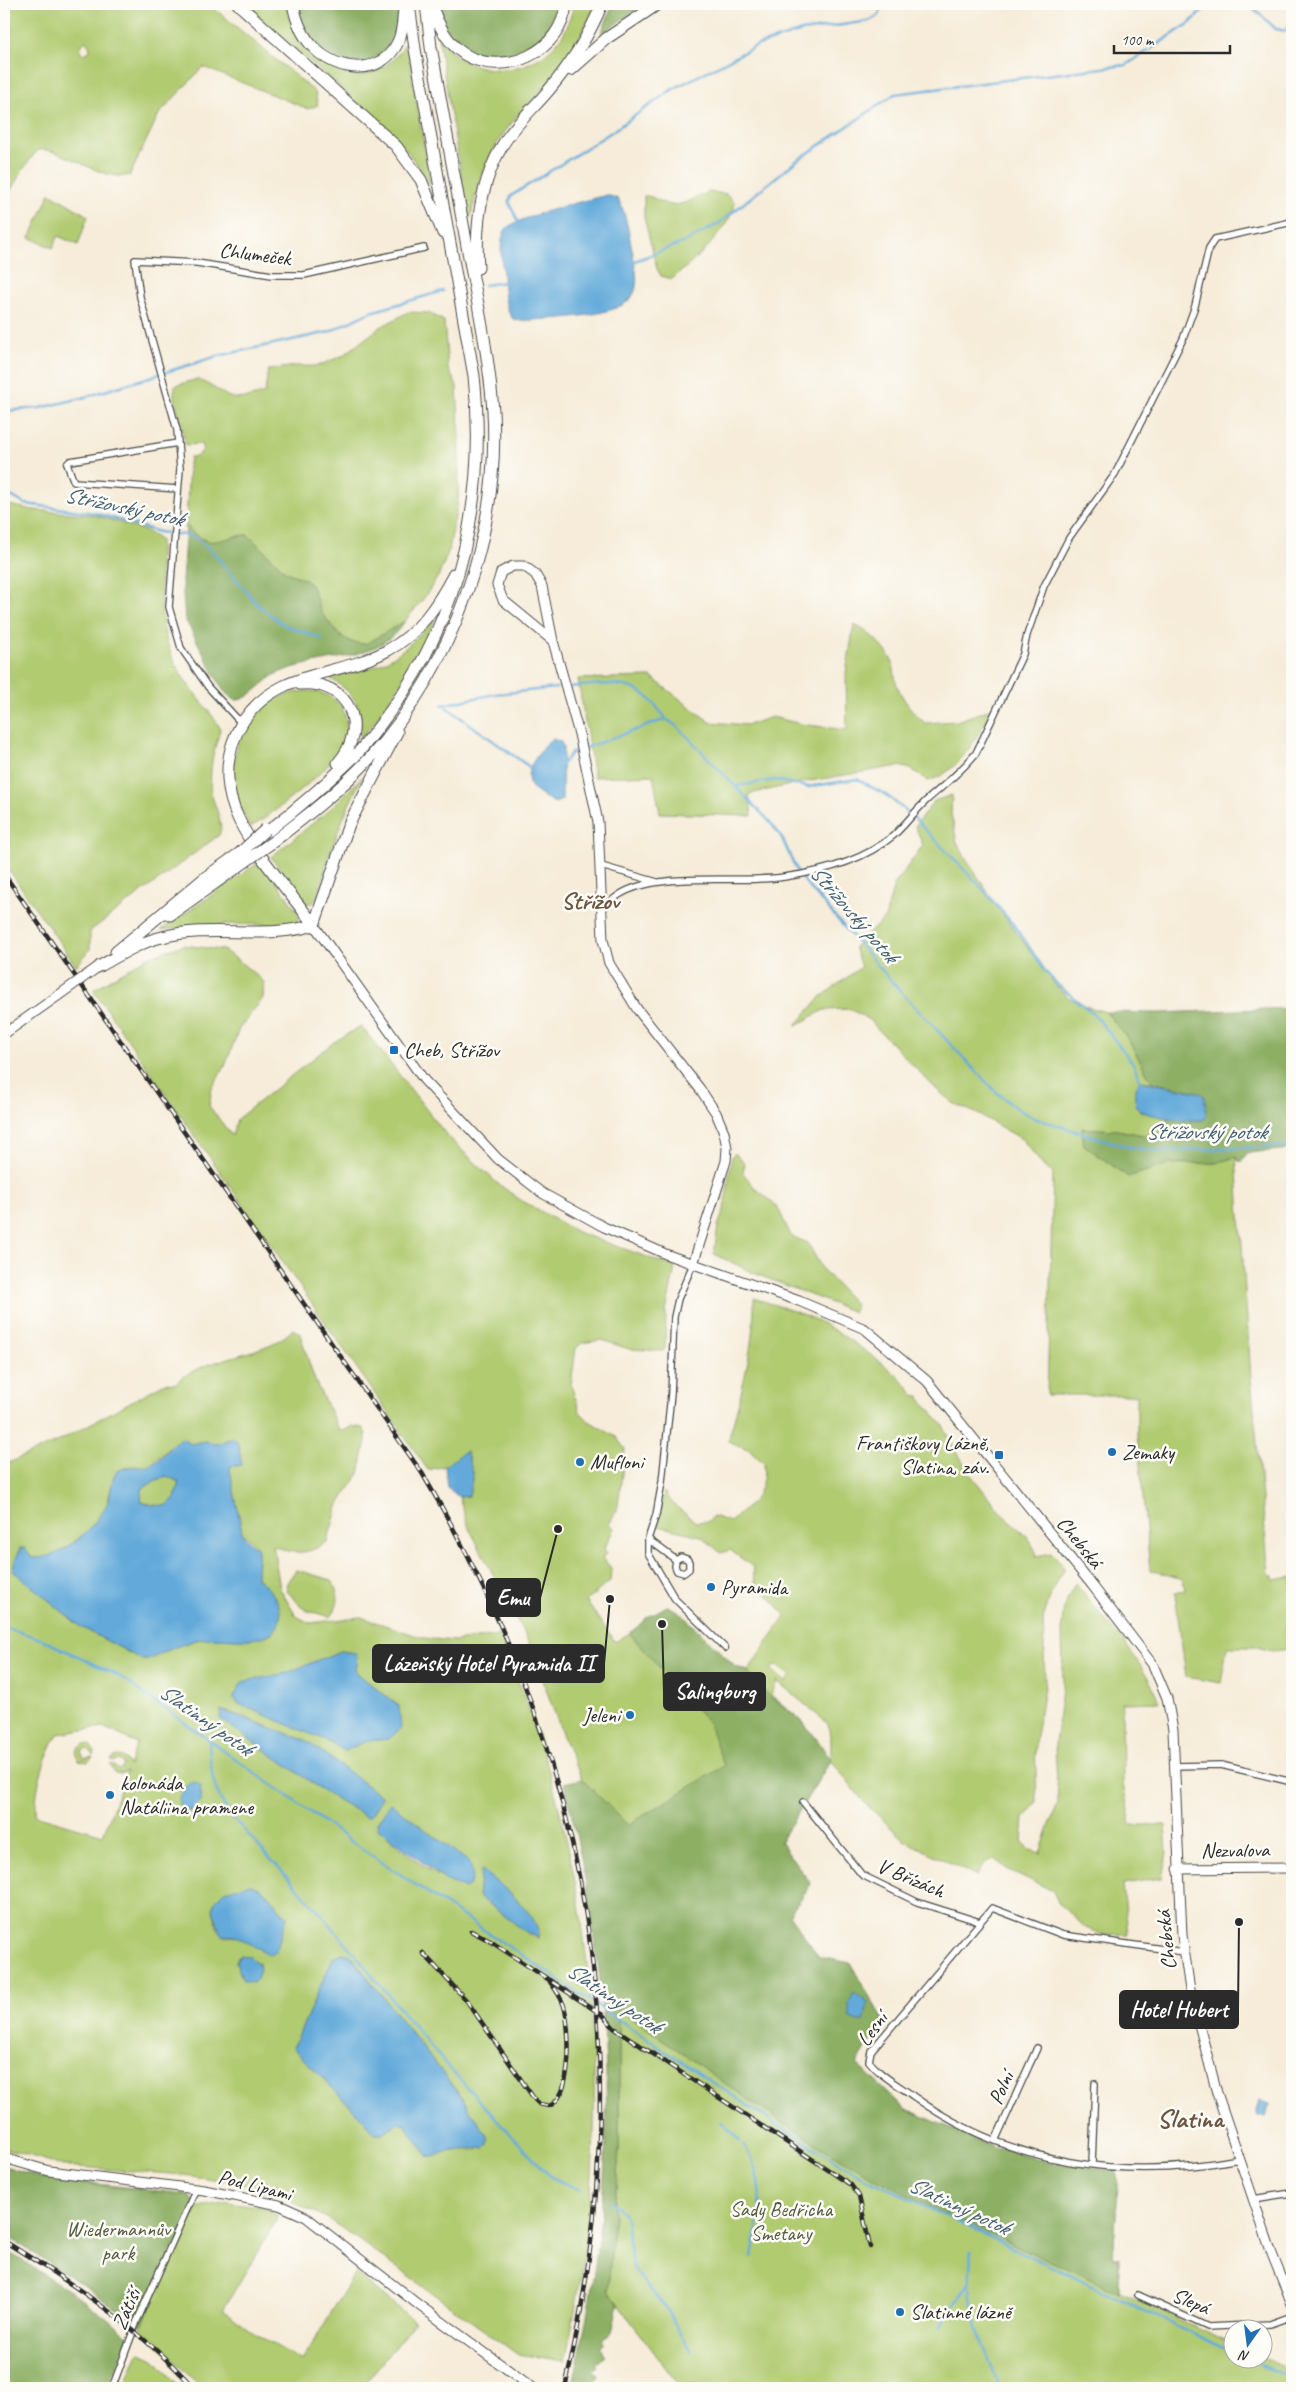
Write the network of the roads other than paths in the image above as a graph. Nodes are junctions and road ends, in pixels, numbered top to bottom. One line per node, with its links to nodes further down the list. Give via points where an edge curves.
1 (238, 4): 13 (highway, via 396,146 421,180)
2 (292, 4): 3 (highway, via 301,30 314,48 332,62 356,68 375,65 392,52 403,26)
3 (404, 4)
4 (409, 4): 13 (highway)
5 (426, 4): 14 (highway)
6 (431, 4): 7 (highway, via 443,33 453,45 471,57 496,64 525,59 544,47 559,28)
7 (566, 4)
8 (602, 4): 10 (highway, via 588,35)
9 (658, 4): 10 (highway, via 608,38)
10 (548, 92): 14 (highway, via 502,145 483,188 477,246)
11 (1292, 222): 24 (street, via 1215,239 1209,248 1183,339 1115,474 1069,538 1052,570 1023,654 976,753 965,767 892,836 849,862 783,878 718,878)
12 (424, 248): 15 (street, Chlumeček, via 304,275 284,276 197,263 135,260 144,314)
13 (452, 255): 17 (highway, via 478,410 476,483)
14 (482, 324): 20 (highway, via 493,432 484,529 459,615)
15 (178, 443): 16 (street); 16 (street, via 67,464 74,482)
16 (178, 489): 21 (street, via 169,607 181,648 208,687)
17 (463, 558): 19 (highway, via 434,608 400,643 358,664 300,680); 22 (highway, via 446,611 407,689 357,754)
18 (553, 641): 18 (street, via 542,586 535,574 524,566 513,566 501,572 498,586 503,600); 23 (street, via 579,734 598,822)
19 (270, 694): 21 (highway); 22 (highway, via 303,684 330,689 348,707 353,734 349,749 336,765)
20 (416, 697): 22 (highway, via 388,736 329,799); 26 (highway, via 349,824)
21 (241, 723): 26 (highway, via 228,764 228,784 234,809 250,838)
22 (269, 834): 27 (highway, bridge, via 243,857 206,877)
23 (600, 866): 24 (street); 25 (street)
24 (659, 883): 25 (street, via 620,894)
25 (602, 909): 29 (street, via 603,940 609,963 637,1009 700,1089 724,1132 726,1161)
26 (314, 925): 27 (highway, via 300,929 163,936); 29 (street, Chebská, via 424,1080 498,1159 542,1193 604,1227)
27 (99, 966): 28 (street, bridge)
28 (4, 1034)
29 (693, 1264): 30 (street, via 674,1316 671,1394 662,1482); 33 (street, Chebská, via 799,1301 865,1329 927,1381 1092,1585 1152,1665 1167,1698)
30 (648, 1539): 31 (street); 32 (street, via 648,1553 675,1599)
31 (676, 1560)
32 (725, 1648)
33 (1174, 1766): 34 (street, via 1220,1765); 37 (street, Chebská)
34 (1292, 1782)
35 (803, 1802): 38 (street, V Břízách, via 862,1874 917,1902)
36 (1292, 1868): 37 (street, Nezvalova)
37 (1178, 1869): 39 (street, Chebská)
38 (980, 1922): 39 (street, Lesní, via 992,1908 1064,1935); 42 (street, Lesní, via 871,2051 868,2061 933,2110)
39 (1184, 1952): 44 (street, Chebská, via 1201,2036)
40 (1037, 2048): 42 (street, Polní)
41 (1095, 2084): 45 (street)
42 (995, 2141): 45 (street, Lesní, via 1053,2160)
43 (4, 2158): 46 (street, Pod Lipami, via 49,2171)
44 (1238, 2159): 45 (street, Lesní, via 1150,2168); 48 (street, Chebská)
45 (1092, 2165)
46 (196, 2189): 52 (street, Zátiší); 53 (street, Pod Lipami, via 279,2205 306,2217)
47 (1292, 2193): 48 (street)
48 (1254, 2199): 50 (street, Chebská)
49 (1138, 2295): 51 (street, Slepá, via 1208,2327 1270,2324)
50 (1292, 2304)
51 (1292, 2316)
52 (112, 2388)
53 (533, 2388)

